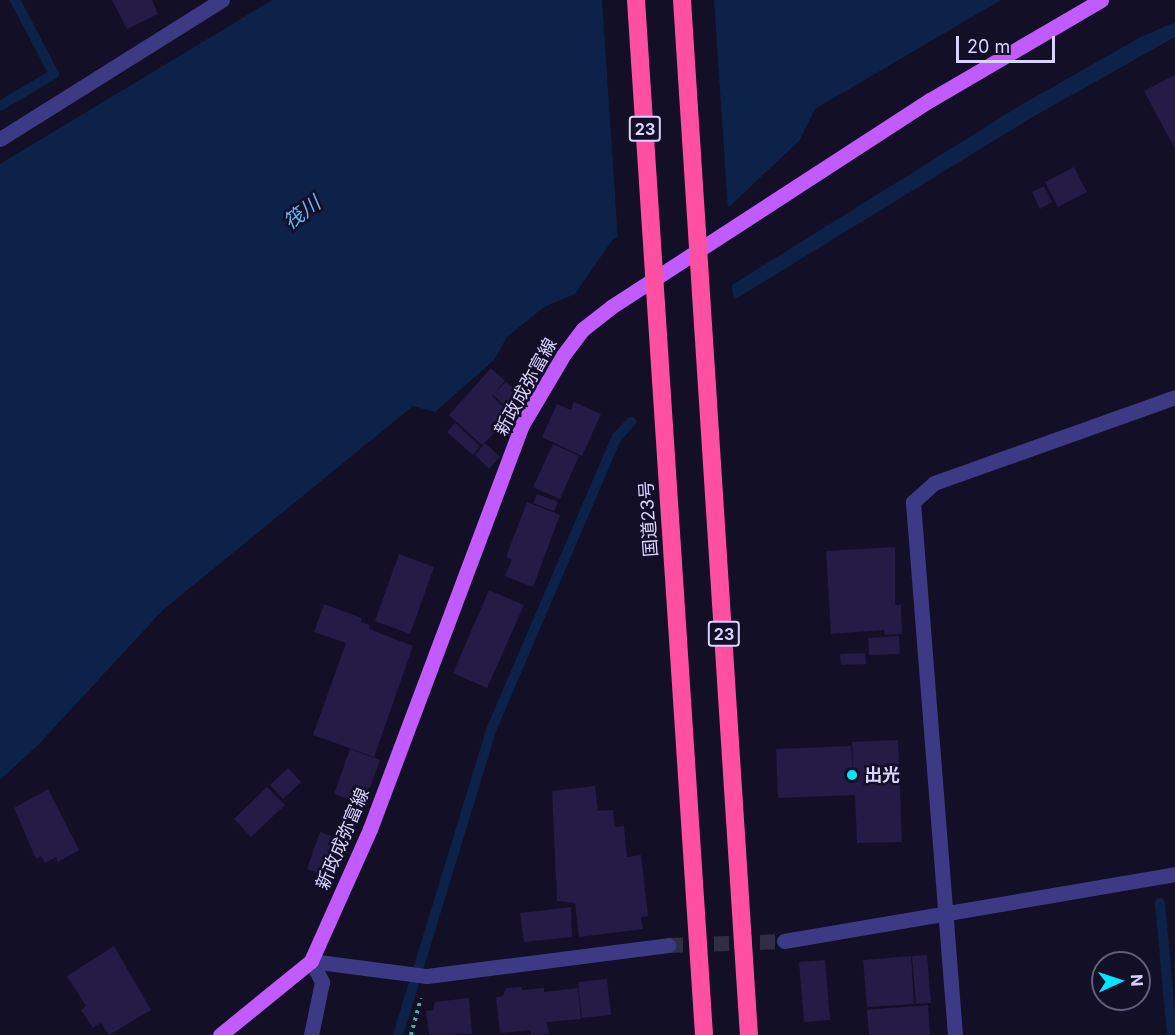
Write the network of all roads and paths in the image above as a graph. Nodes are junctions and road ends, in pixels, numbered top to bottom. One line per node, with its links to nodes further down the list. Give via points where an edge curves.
1 (222, 0): 5 (street)
2 (636, 0): 7 (highway, 国道23号 / 23)
3 (682, 0): 6 (highway, 23)
4 (1101, 0): 6 (main road, 新政成弥富線, via 930,100)
5 (0, 139)
6 (700, 251): 7 (main road, 新政成弥富線); 19 (highway, 23)
7 (655, 280): 13 (main road, 新政成弥富線, via 583,329 522,425 370,829); 18 (highway, 国道23号 / 23)
8 (1175, 397): 10 (street, via 934,483 913,501)
9 (1175, 874): 10 (street)
10 (946, 916): 11 (street); 20 (street)
11 (783, 941)
12 (668, 945): 14 (street)
13 (311, 961): 14 (street); 15 (main road, 新政成弥富線); 16 (street, via 322,982)
14 (427, 976): 17 (path)
15 (220, 1035)
16 (311, 1035)
17 (411, 1035)
18 (704, 1035)
19 (749, 1035)
20 (956, 1035)

